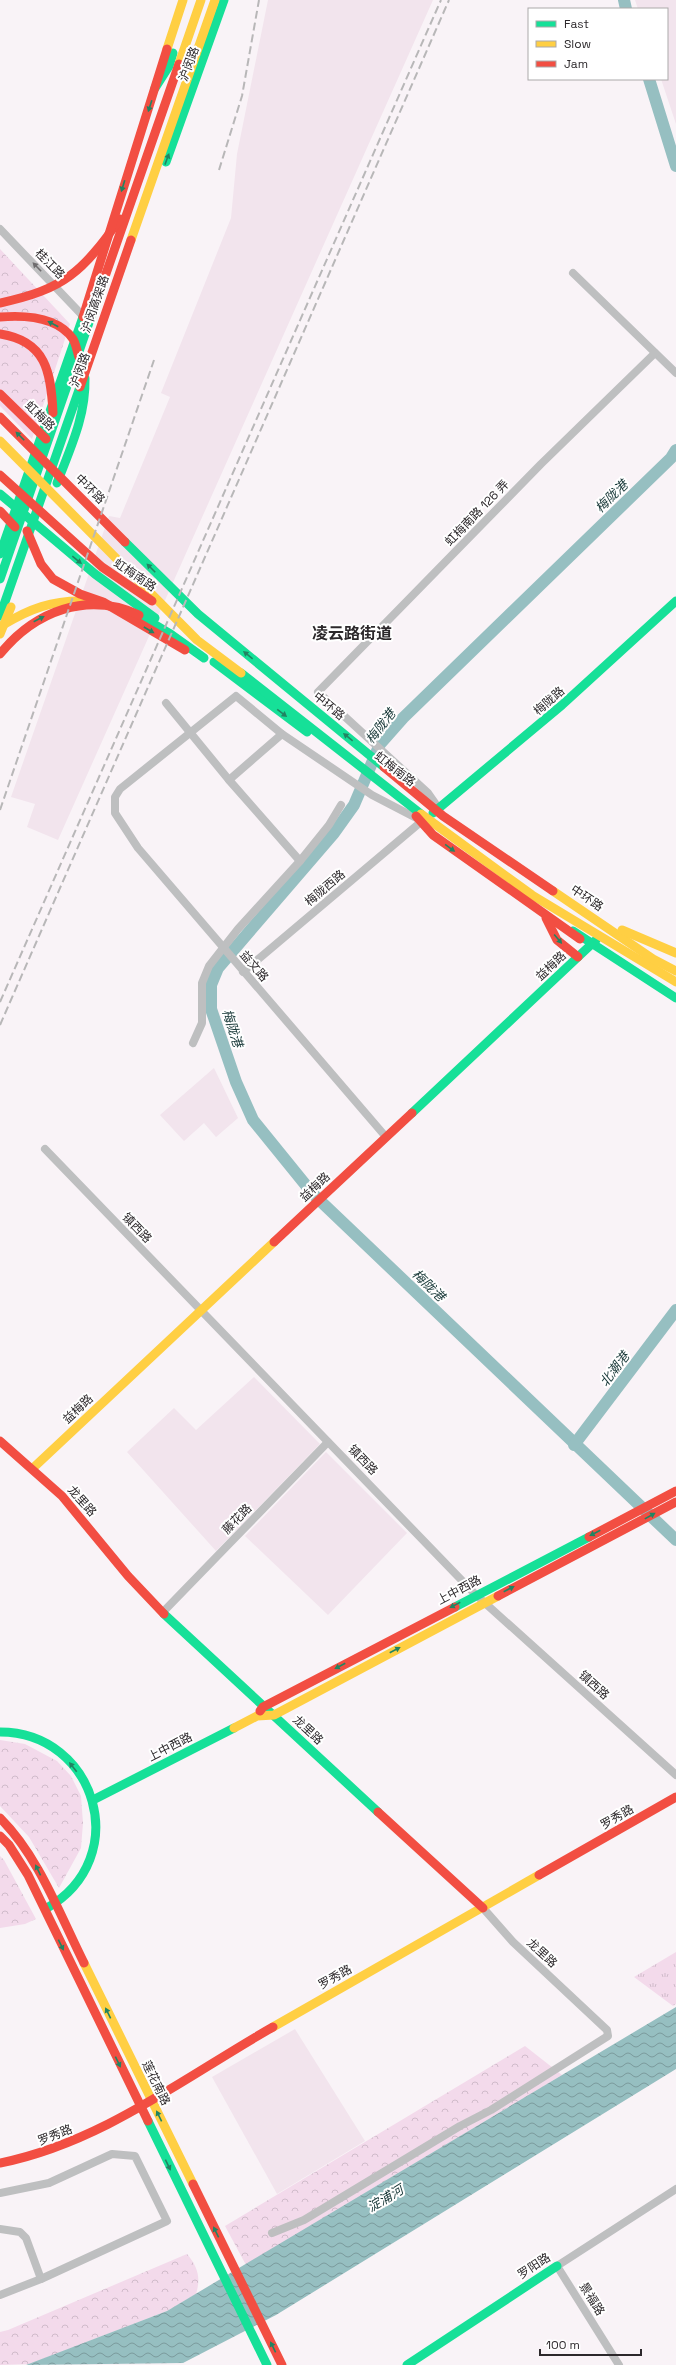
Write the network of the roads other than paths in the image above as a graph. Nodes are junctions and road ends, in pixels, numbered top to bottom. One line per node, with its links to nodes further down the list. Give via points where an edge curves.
1 (184, 0): 8 (main road, 沪闵路)
2 (192, 0): 6 (main road)
3 (200, 0): 7 (main road, 沪闵路); 12 (main road, 沪闵高架路)
4 (214, 0): 38 (main road, 沪闵高架路)
5 (223, 0): 11 (main road); 26 (main road, 沪闵路, one-way to 5)
6 (169, 66): 7 (main road); 8 (main road)
7 (169, 86): 10 (main road, 沪闵路)
8 (155, 88): 9 (main road, 沪闵路, one-way to 9)
9 (145, 123): 10 (main road); 16 (main road, 沪闵路, one-way to 16)
10 (150, 142): 11 (main road, 沪闵路)
11 (150, 156): 31 (main road, 沪闵路); 40 (main road, via 104,308 56,441 54,465 65,498 82,526 120,565)
12 (130, 204): 15 (main road, via 100,247 67,281 33,297); 23 (main road, 沪闵高架路)
13 (0, 229): 16 (street, 桂江路, one-way to 13)
14 (573, 273): 19 (street)
15 (0, 304)
16 (83, 316): 24 (main road, 沪闵路)
17 (0, 317): 39 (main road, one-way to 17, via 78,425 86,394 85,378 74,340 42,318 18,314)
18 (0, 334): 23 (main road, via 25,340 45,363 51,381)
19 (655, 353): 20 (street); 49 (street, 虹梅南路 126 弄, via 541,464 318,692 428,793)
20 (676, 373)
21 (0, 394): 24 (main road, 虹梅路)
22 (0, 417): 58 (main road, 中环路, one-way to 22, via 443,816 198,614)
23 (53, 424): 34 (main road, 沪闵高架路)
24 (42, 434): 26 (main road, 虹梅路); 30 (main road, 沪闵路)
25 (0, 441): 43 (main road, via 196,640)
26 (62, 456): 32 (main road, 沪闵路)
27 (0, 475): 40 (main road, 虹梅南路, via 102,567)
28 (0, 494): 42 (main road, 虹梅南路, one-way to 42, via 95,574)
29 (0, 510): 30 (main road)
30 (11, 522): 32 (main road); 33 (main road, 沪闵路)
31 (25, 522): 35 (main road, 沪闵路); 37 (main road, via 33,550 46,573 62,585)
32 (30, 545): 39 (main road, 沪闵路)
33 (0, 554)
34 (0, 579)
35 (0, 594)
36 (676, 600): 49 (main road, 梅陇路, via 562,705)
37 (103, 602): 39 (main road, via 57,601 24,612); 42 (main road, one-way to 42, via 183,650)
38 (0, 616)
39 (1, 631)
40 (202, 636): 49 (main road, 虹梅南路)
41 (0, 654): 43 (main road, one-way to 43, via 15,635 36,619 59,610 99,605 131,611 158,626 213,664)
42 (206, 656): 50 (main road, 虹梅南路, one-way to 50)
43 (274, 697): 56 (main road, via 436,826)
44 (166, 703): 45 (street)
45 (190, 733): 46 (street, via 236,696); 47 (street); 62 (street, 益文路, via 120,790 113,805 115,813 138,848)
46 (282, 734): 47 (street); 50 (street, via 372,795)
47 (229, 780): 53 (street)
48 (341, 805): 53 (street, via 329,825)
49 (436, 811): 51 (main road, 虹梅南路); 54 (main road, 虹梅南路)
50 (422, 821): 52 (main road, 虹梅南路, via 437,827); 55 (main road, 虹梅南路, one-way to 55, via 433,835); 67 (street, 梅陇西路)
51 (491, 845): 54 (main road); 59 (main road, 虹梅南路)
52 (485, 860): 55 (main road); 60 (main road, 虹梅南路)
53 (300, 861): 62 (street)
54 (499, 863): 60 (main road, 虹梅南路)
55 (498, 882): 57 (main road, 虹梅南路)
56 (532, 895): 69 (main road); 71 (main road, via 576,934)
57 (545, 916): 61 (main road, 虹梅南路); 64 (main road, one-way to 64, via 557,940)
58 (600, 921): 63 (main road); 66 (main road, 中环路, via 653,959)
59 (612, 922): 60 (main road, 益梅路); 63 (main road, 虹梅南路)
60 (602, 935): 61 (main road, 益梅路); 66 (main road, 虹梅南路); 68 (main road, 虹梅南路)
61 (589, 945): 64 (main road, 益梅路); 65 (main road, 虹梅南路)
62 (222, 948): 67 (street, 益文路); 72 (street, via 209,966 202,983 202,1023)
63 (676, 954)
64 (578, 957): 73 (main road, 益梅路)
65 (634, 968): 68 (main road); 70 (main road, 虹梅南路)
66 (676, 971)
67 (243, 972): 73 (street, 益文路)
68 (657, 973): 69 (main road, 虹梅南路)
69 (676, 983)
70 (676, 994)
71 (676, 998)
72 (193, 1044)
73 (386, 1137): 75 (main road, 益梅路)
74 (45, 1149): 75 (street, 镇西路)
75 (201, 1311): 77 (street, 镇西路); 78 (main road, 益梅路)
76 (0, 1441): 78 (main road, 龙里路)
77 (328, 1442): 81 (street, 镇西路); 83 (street, 藤花路)
78 (32, 1469): 83 (main road, 龙里路, via 76,1511 128,1576)
79 (676, 1491): 81 (main road, 上中西路, one-way to 81)
80 (676, 1502): 82 (main road, 上中西路, one-way to 80)
81 (475, 1594): 82 (street, 镇西路); 84 (main road, 上中西路, one-way to 84)
82 (484, 1602): 85 (main road, 上中西路, one-way to 82); 88 (street, 镇西路)
83 (163, 1612): 84 (main road, 龙里路)
84 (263, 1707): 85 (main road, 龙里路); 86 (main road, 上中西路)
85 (274, 1715): 86 (main road, 上中西路); 94 (main road, 龙里路)
86 (257, 1716): 90 (main road, 上中西路)
87 (0, 1732): 90 (main road, one-way to 87, via 78,1774 58,1751 44,1741 23,1734)
88 (676, 1775)
89 (676, 1797): 94 (main road, 罗秀路)
90 (93, 1800): 93 (main road, via 96,1842 89,1866 73,1890)
91 (0, 1818): 93 (main road, 莲花南路, one-way to 91, via 32,1858 16,1834)
92 (0, 1836): 95 (main road, 莲花南路, via 9,1845 28,1875)
93 (55, 1905): 95 (main road); 96 (main road, 莲花南路, one-way to 93)
94 (483, 1908): 96 (main road, 罗秀路); 102 (street, 龙里路, via 513,1942 607,2030 608,2036 491,2110 304,2220)
95 (44, 1910): 97 (main road, 莲花南路, one-way to 97)
96 (150, 2098): 97 (main road, 罗秀路); 107 (main road, 莲花南路, one-way to 96)
97 (139, 2104): 98 (main road, 罗秀路, via 76,2141 33,2156); 106 (main road, 莲花南路, one-way to 106)
98 (0, 2163)
99 (676, 2189): 103 (street, 罗阳路)
100 (0, 2193): 104 (street, via 49,2183 112,2154 135,2156 167,2221)
101 (0, 2229): 104 (street, via 20,2232 26,2238)
102 (272, 2233)
103 (557, 2266): 108 (main road, 罗阳路); 109 (street, 景福路)
104 (41, 2279): 105 (street)
105 (0, 2295)
106 (267, 2365)
107 (282, 2365)
108 (407, 2365)
109 (619, 2365)

